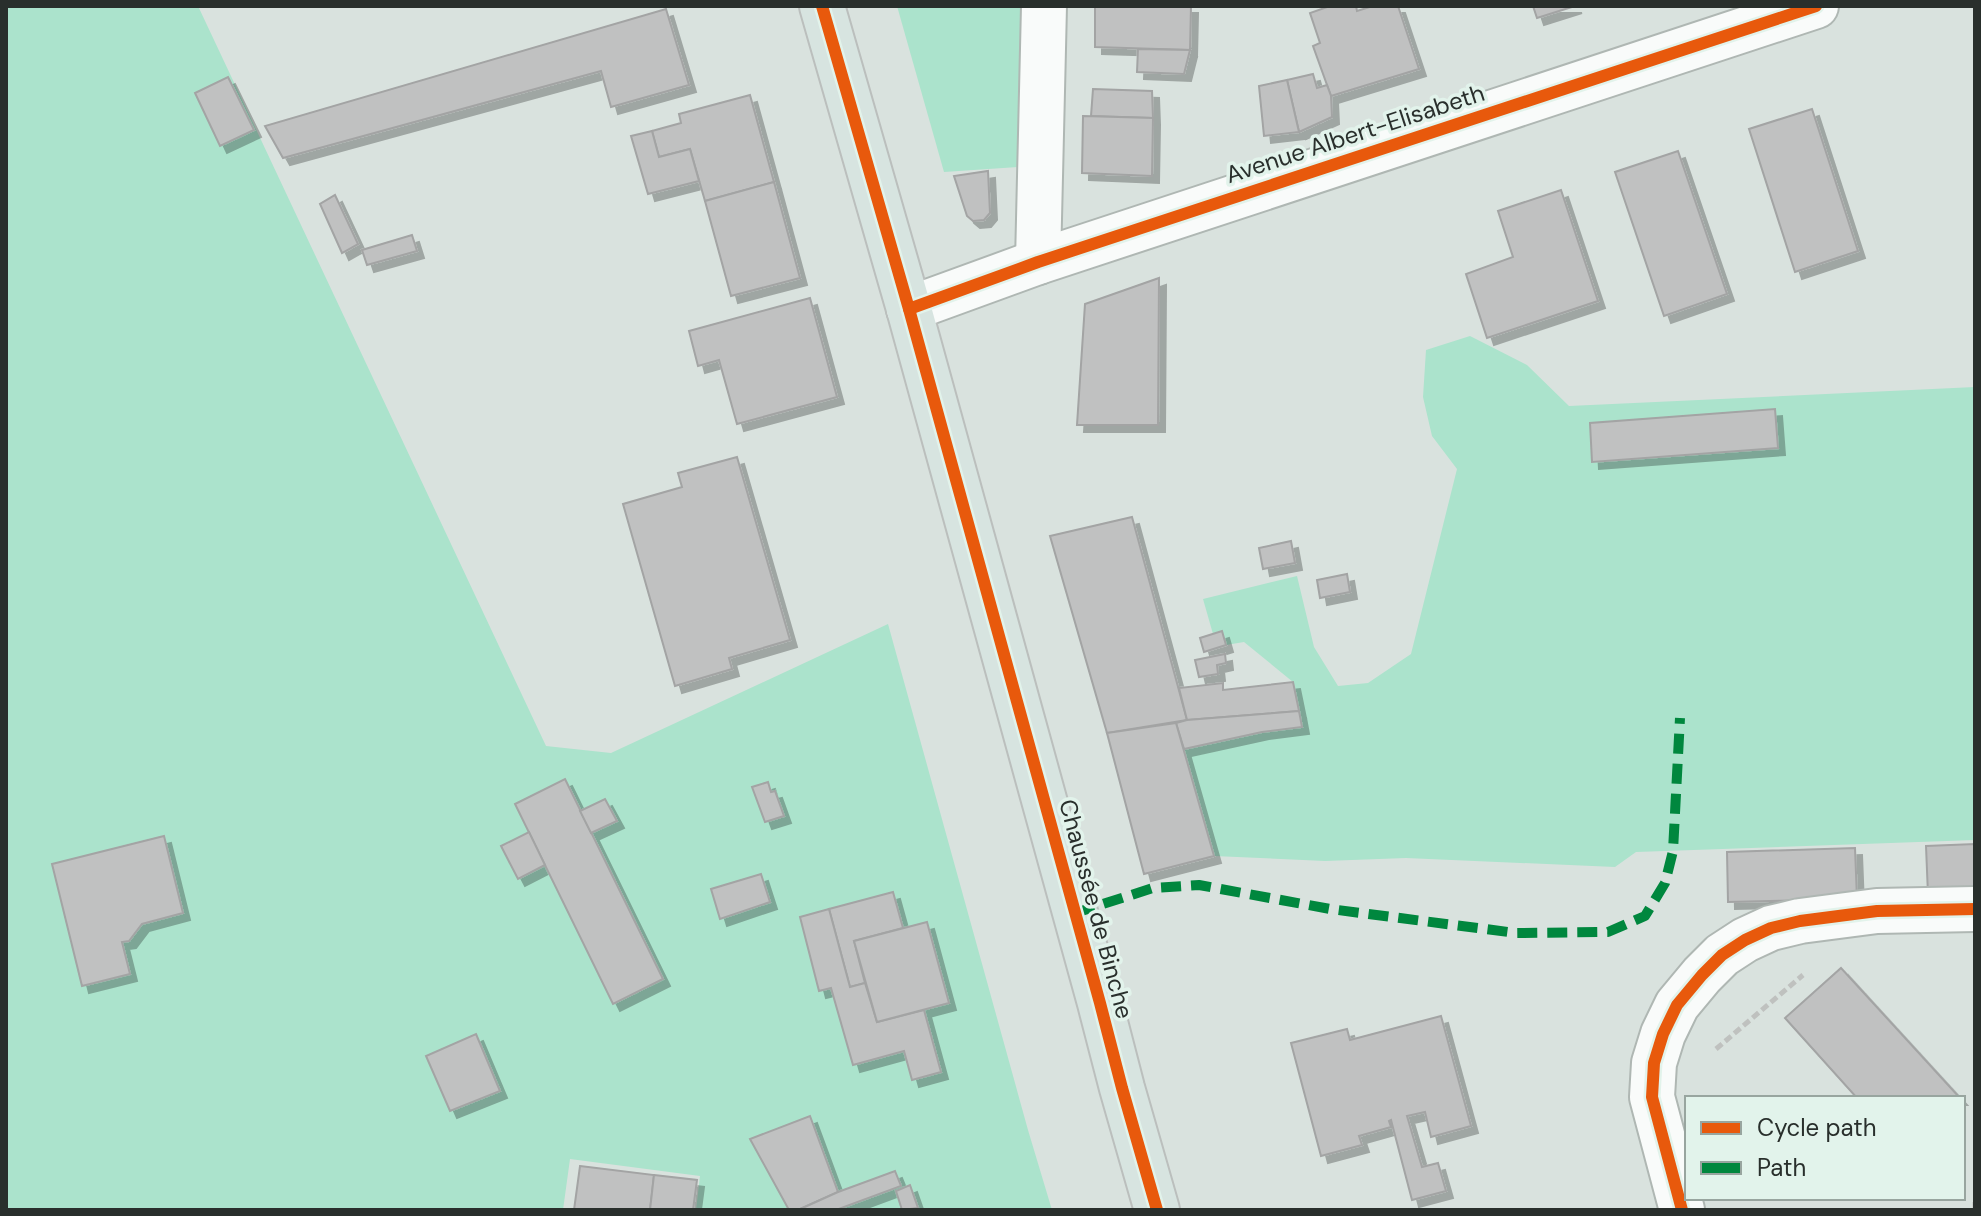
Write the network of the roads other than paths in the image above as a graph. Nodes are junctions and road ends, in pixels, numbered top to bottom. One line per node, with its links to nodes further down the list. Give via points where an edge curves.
1 (822, 6): 5 (main road, Chaussée de Binche)
2 (1044, 6): 4 (street)
3 (1816, 6): 4 (street, Avenue Albert-Elisabeth)
4 (1038, 262): 5 (street, Avenue Albert-Elisabeth)
5 (909, 309): 7 (main road, Chaussée de Binche)
6 (1975, 909): 8 (street, via 1877,911 1771,928 1722,955 1702,975 1677,1005 1654,1063 1652,1097)
7 (1157, 1210)
8 (1682, 1210)

